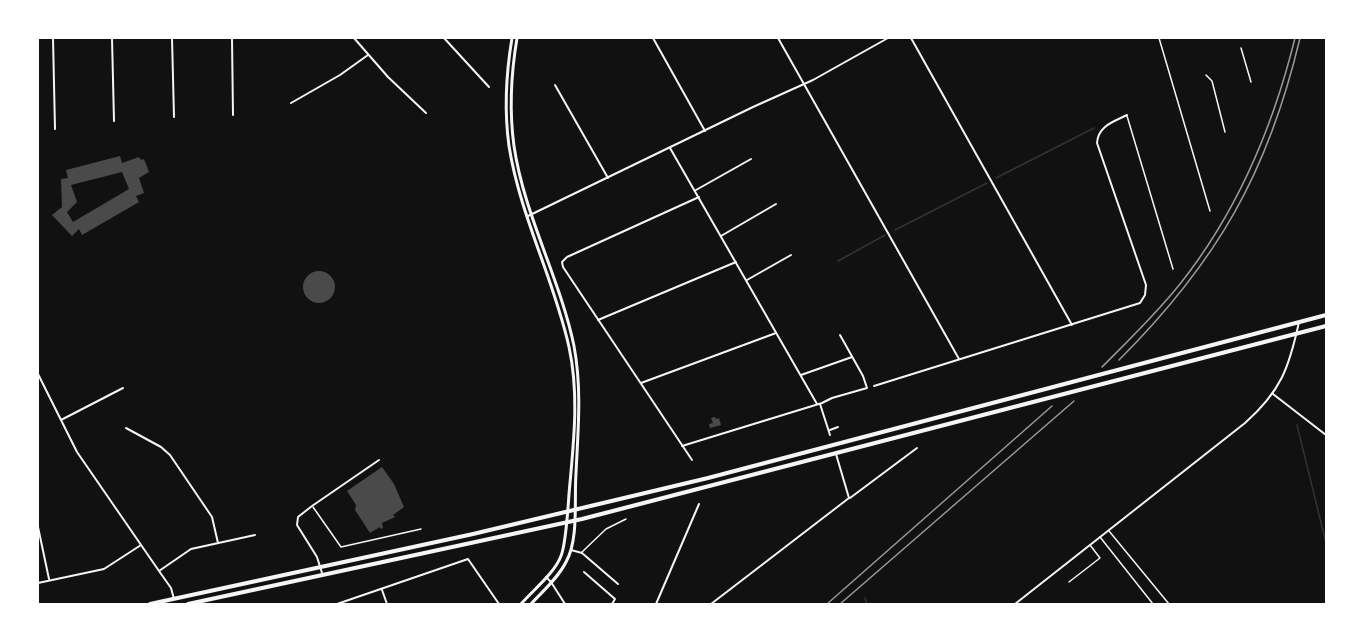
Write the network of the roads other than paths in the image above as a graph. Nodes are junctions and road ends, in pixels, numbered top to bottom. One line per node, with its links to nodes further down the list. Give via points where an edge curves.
1 (53, 38): 27 (street)
2 (112, 38): 26 (street)
3 (172, 38): 25 (street)
4 (232, 38): 23 (street)
5 (354, 38): 15 (street)
6 (444, 38): 20 (street)
7 (512, 38): 37 (street, via 506,91 507,127 517,181)
8 (517, 38): 37 (street, via 512,116)
9 (653, 38): 28 (street)
10 (778, 38): 18 (street)
11 (888, 38): 18 (street)
12 (911, 38): 46 (street)
13 (1159, 38): 36 (lane)
14 (1241, 48): 17 (lane)
15 (368, 55): 21 (street); 22 (street)
16 (1206, 75): 29 (lane, via 1212,81)
17 (1251, 82)
18 (804, 84): 28 (street); 52 (street)
19 (555, 85): 32 (street)
20 (489, 87)
21 (291, 103)
22 (426, 113)
23 (233, 115)
24 (1127, 115): 41 (lane); 46 (street, via 1102,128 1097,143 1146,285 1145,295 1140,303)
25 (174, 117)
26 (114, 121)
27 (55, 129)
28 (705, 131): 30 (street)
29 (1225, 132)
30 (670, 148): 32 (street); 33 (street)
31 (751, 159): 33 (street)
32 (608, 178): 37 (street)
33 (695, 191): 34 (street)
34 (699, 197): 38 (street); 44 (street, via 562,262)
35 (776, 204): 38 (street)
36 (1210, 211)
37 (530, 216): 74 (street, via 565,311 574,348 580,401); 75 (street, via 560,313 575,391)
38 (721, 236): 40 (street)
39 (791, 255): 42 (street)
40 (736, 262): 42 (street); 44 (street)
41 (1173, 269)
42 (747, 280): 48 (street)
43 (1326, 315): 45 (main road)
44 (598, 320): 55 (street)
45 (1299, 322): 49 (street); 74 (main road)
46 (1072, 325): 52 (street)
47 (1326, 326): 49 (main road)
48 (776, 333): 54 (street); 55 (street)
49 (1296, 334): 58 (street, via 1283,379); 68 (main road)
50 (840, 335): 51 (street)
51 (852, 357): 54 (street); 59 (street, via 867,388)
52 (960, 360): 56 (street)
53 (38, 374): 60 (street)
54 (800, 376): 59 (street)
55 (640, 383): 66 (street)
56 (874, 386)
57 (123, 388): 60 (street)
58 (1273, 394): 65 (street); 81 (street, via 1247,422)
59 (819, 404): 63 (street); 66 (street)
60 (61, 420): 85 (street, via 77,452)
61 (838, 427): 63 (street)
62 (126, 428): 84 (street, via 170,455 212,517)
63 (829, 430): 64 (street)
64 (830, 435)
65 (1326, 435)
66 (682, 446): 70 (street)
67 (917, 448): 71 (street)
68 (836, 454): 71 (street); 77 (main road)
69 (379, 460): 73 (street)
70 (692, 460)
71 (849, 498): 111 (street)
72 (699, 504): 110 (street)
73 (312, 506): 80 (lane, via 341,547); 89 (street, via 298,517 297,525)
74 (574, 510): 75 (main road); 77 (street)
75 (567, 512): 78 (street); 89 (main road)
76 (626, 519): 88 (lane, via 606,529)
77 (574, 521): 78 (main road); 87 (street)
78 (566, 523): 92 (main road); 93 (street, via 561,556)
79 (38, 527): 94 (street)
80 (421, 529)
81 (1108, 530): 83 (street); 114 (lane)
82 (255, 535): 84 (street)
83 (1100, 537): 86 (street); 113 (lane)
84 (218, 543): 90 (street, via 191,549)
85 (141, 545): 90 (street); 94 (street, via 104,568)
86 (1090, 545): 96 (lane, via 1100,558); 112 (street)
87 (571, 550): 88 (street); 95 (street)
88 (582, 553): 98 (street)
89 (320, 566): 92 (street); 100 (main road)
90 (159, 571): 100 (street)
91 (584, 572): 109 (street, via 615,599)
92 (323, 575): 102 (main road)
93 (546, 576): 95 (street); 106 (street)
94 (50, 580): 97 (street)
95 (551, 582): 107 (street); 108 (street)
96 (1069, 582)
97 (38, 583)
98 (618, 584)
99 (382, 590): 103 (street); 104 (street); 105 (street, via 468,560)
100 (174, 599): 101 (main road)
101 (150, 604)
102 (189, 604)
103 (337, 604)
104 (387, 604)
105 (499, 604)
106 (520, 604)
107 (531, 604)
108 (565, 604)
109 (612, 604)
110 (656, 604)
111 (711, 604)
112 (1015, 604)
113 (1153, 604)
114 (1169, 604)

